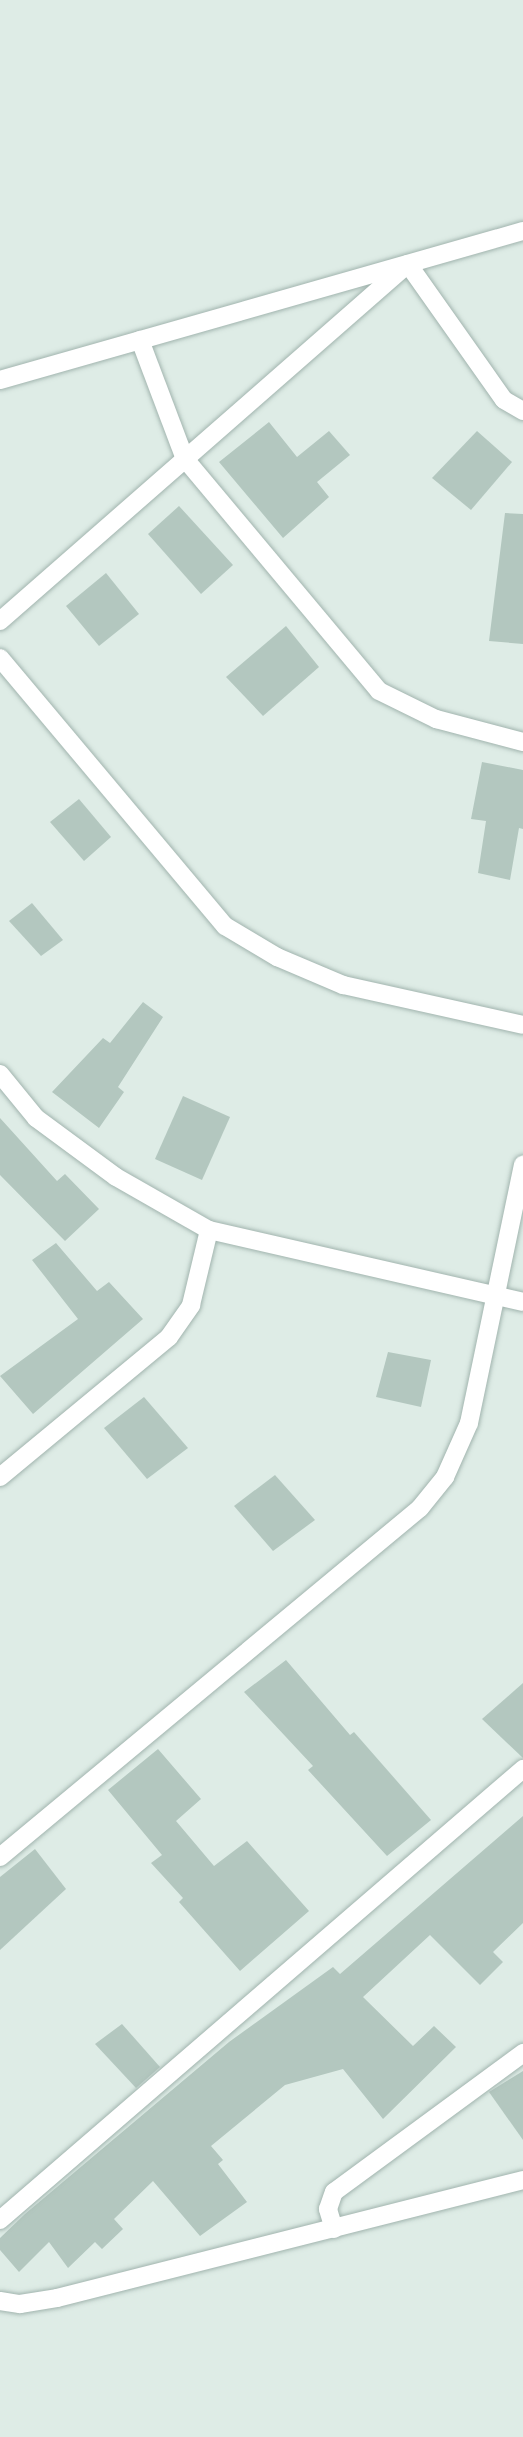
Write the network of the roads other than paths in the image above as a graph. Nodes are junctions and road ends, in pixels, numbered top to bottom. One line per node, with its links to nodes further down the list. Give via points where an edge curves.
1 (523, 231): 2 (street)
2 (408, 264): 3 (street); 5 (street, via 504,400); 6 (street)
3 (140, 340): 4 (street); 6 (street)
4 (0, 380)
5 (523, 411)
6 (185, 459): 7 (street); 9 (street, via 379,691 436,719)
7 (0, 621)
8 (0, 658): 10 (street, via 225,926 277,957 343,985)
9 (523, 742)
10 (523, 1025)
11 (0, 1074): 13 (street, via 36,1118 62,1138 116,1177)
12 (523, 1165): 14 (street)
13 (209, 1230): 14 (street); 16 (street, via 191,1305 170,1337)
14 (498, 1299): 15 (street); 18 (street, via 469,1423 445,1477 420,1508)
15 (523, 1302)
16 (0, 1477)
17 (523, 1768): 21 (street)
18 (0, 1857)
19 (523, 2053): 22 (street, via 334,2192 328,2209)
20 (523, 2180): 22 (street)
21 (0, 2220)
22 (334, 2229): 23 (street, via 57,2298 20,2304)
23 (0, 2301)

